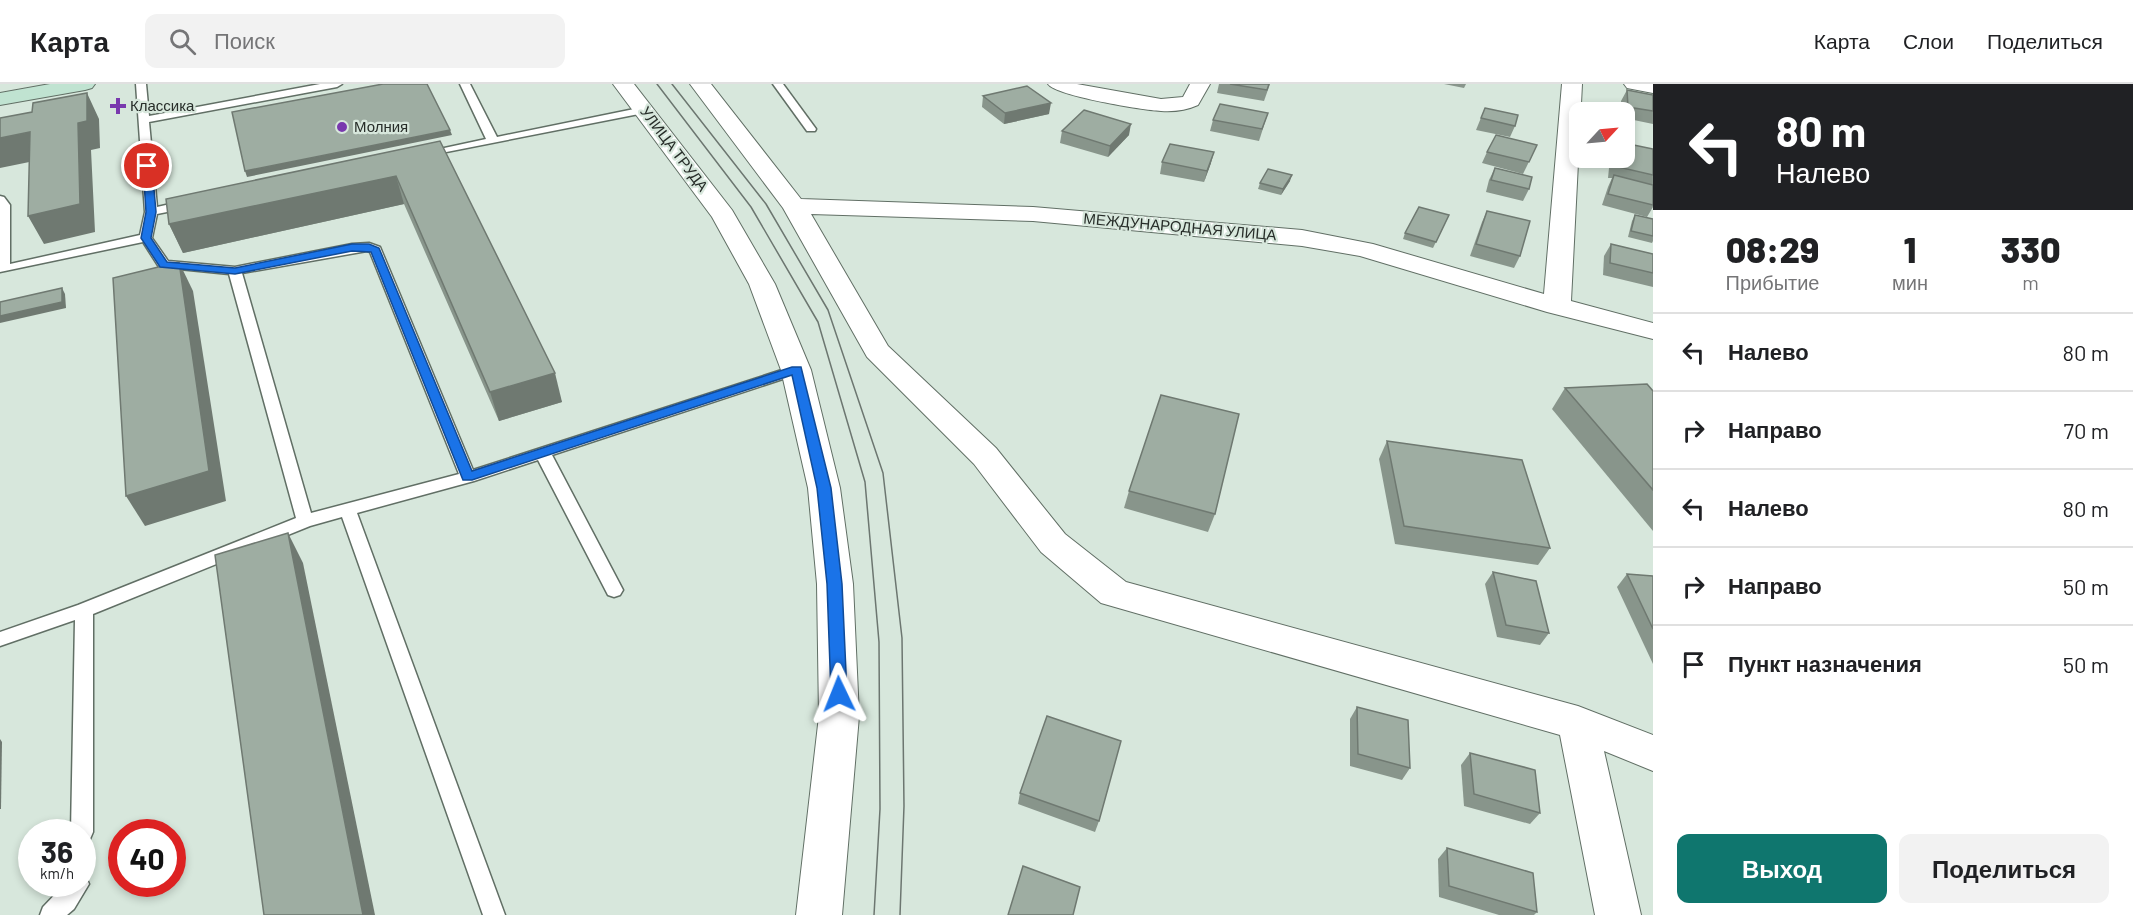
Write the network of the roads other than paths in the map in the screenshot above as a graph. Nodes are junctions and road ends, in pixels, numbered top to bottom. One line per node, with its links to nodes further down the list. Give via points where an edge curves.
1 (85, 84): 13 (main road)
2 (141, 84): 15 (lane)
3 (337, 84): 15 (lane)
4 (465, 84): 17 (lane)
5 (623, 84): 14 (street, УЛИЦА ТРУДА)
6 (700, 84): 21 (street)
7 (778, 84): 16 (lane)
8 (1059, 84): 9 (street, via 1074,90 1173,105 1191,101)
9 (1200, 84)
10 (1572, 84): 26 (street)
11 (1634, 84): 12 (street)
12 (1653, 87)
13 (0, 99)
14 (645, 110): 17 (lane); 29 (street, УЛИЦА ТРУДА, via 723,215 762,284)
15 (144, 120): 22 (lane)
16 (811, 129)
17 (493, 141): 18 (lane)
18 (413, 158)
19 (0, 200): 24 (lane, via 4,205)
20 (196, 202): 22 (lane)
21 (794, 206): 26 (street, МЕЖДУНАРОДНАЯ УЛИЦА, via 1033,214 1302,238 1364,249); 37 (street, via 877,351 985,456 1053,543 1114,593)
22 (151, 212): 23 (lane)
23 (146, 238): 24 (lane); 25 (lane, via 164,264)
24 (1, 270)
25 (235, 271): 31 (lane, via 352,248 375,250); 33 (lane)
26 (1557, 306): 27 (street, МЕЖДУНАРОДНАЯ УЛИЦА); 28 (street)
27 (1653, 331)
28 (1653, 354)
29 (796, 370): 30 (lane); 43 (street, УЛИЦА ТРУДА, via 824,488 835,584 839,716)
30 (542, 452): 31 (lane); 34 (lane)
31 (468, 477): 32 (lane)
32 (348, 511): 33 (lane); 42 (lane)
33 (305, 521): 35 (lane)
34 (614, 590)
35 (84, 610): 36 (lane); 39 (lane)
36 (0, 639)
37 (1578, 723): 38 (street); 44 (street)
38 (1653, 753)
39 (82, 819)
40 (69, 897): 41 (lane)
41 (51, 915)
42 (494, 915)
43 (819, 915)
44 (1618, 915)

